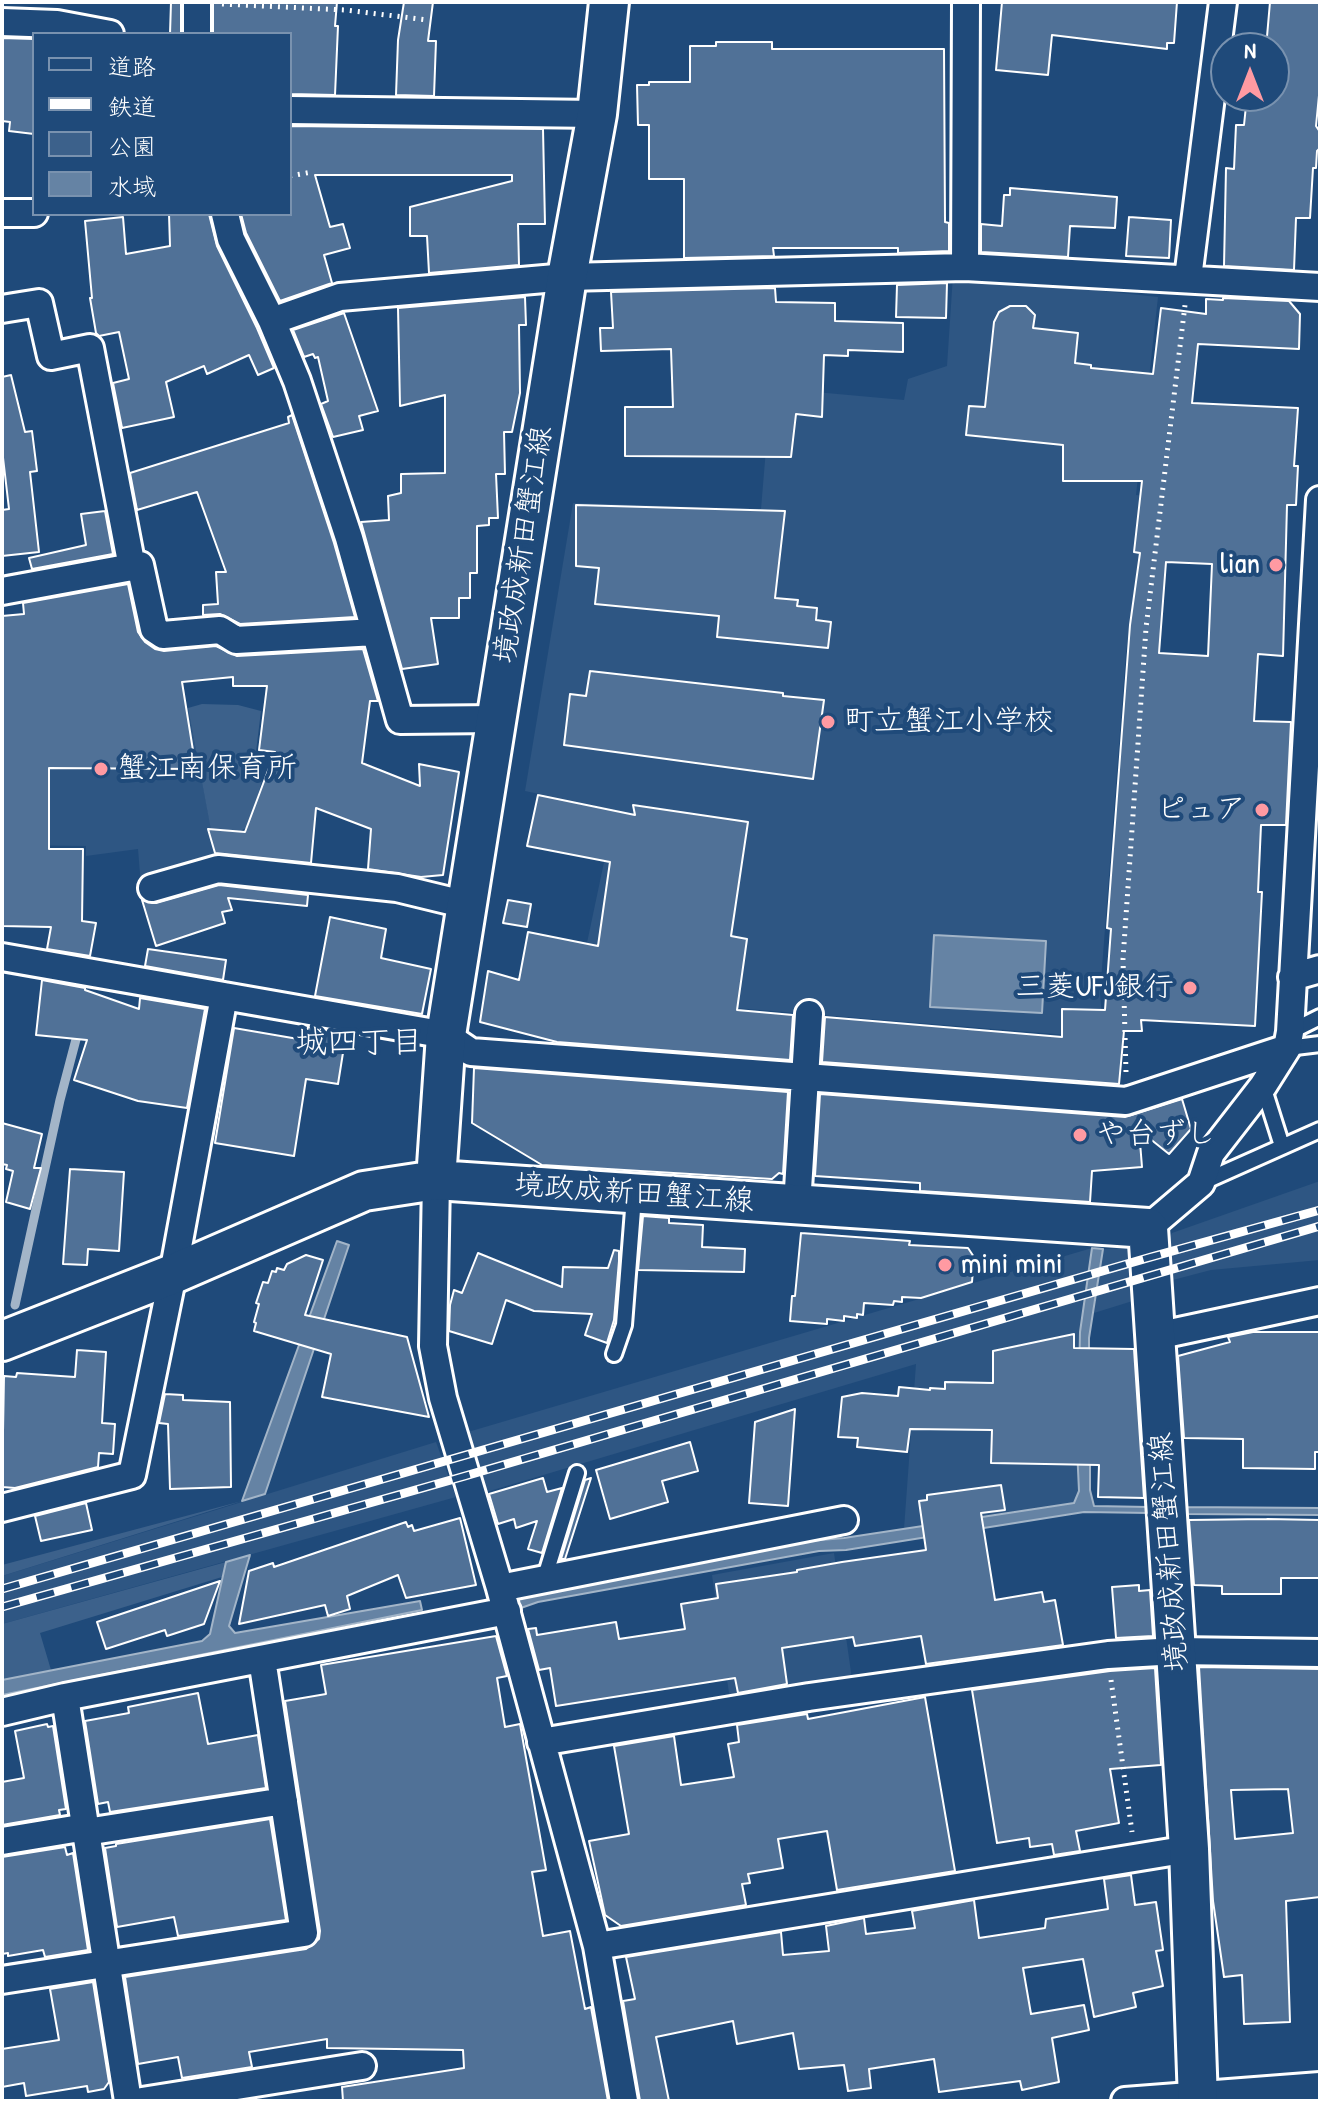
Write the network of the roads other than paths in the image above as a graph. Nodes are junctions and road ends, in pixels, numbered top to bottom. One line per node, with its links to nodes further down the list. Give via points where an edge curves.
1 (197, 2): 7 (street)
2 (609, 2): 9 (main road, 境政成新田蟹江線)
3 (966, 2): 13 (street)
4 (1223, 2): 15 (street)
5 (2, 22): 6 (street)
6 (99, 32)
7 (197, 32)
8 (292, 110): 9 (street)
9 (597, 114): 14 (main road, 境政成新田蟹江線)
10 (2, 213): 11 (street)
11 (32, 213)
12 (225, 216): 18 (street, via 231,239)
13 (965, 267): 14 (street); 15 (street)
14 (567, 277): 18 (street, via 340,297); 23 (main road, 境政成新田蟹江線)
15 (1188, 278): 16 (street)
16 (1320, 287)
17 (2, 309): 20 (street, via 39,303 51,356 90,348)
18 (272, 321): 22 (street, via 349,538)
19 (1320, 500): 28 (street)
20 (132, 567): 21 (street); 22 (street, via 140,565 154,629 163,635 220,630 236,640)
21 (2, 591)
22 (375, 632): 23 (street, via 400,720)
23 (496, 719): 25 (main road, 境政成新田蟹江線)
24 (152, 888): 25 (street, via 218,869 397,888)
25 (467, 905): 32 (main road, 境政成新田蟹江線)
26 (2, 957): 29 (street)
27 (1320, 969): 28 (street)
28 (1292, 977): 33 (street)
29 (224, 996): 32 (street); 44 (street)
30 (809, 1014): 35 (street)
31 (1320, 1017): 33 (lane)
32 (446, 1035): 35 (street, via 471,1052); 39 (main road, 境政成新田蟹江線)
33 (1288, 1040): 34 (lane); 35 (street, via 1126,1101); 36 (street)
34 (1320, 1044)
35 (803, 1077): 42 (street)
36 (1263, 1086): 38 (lane); 40 (street, via 1211,1153)
37 (1320, 1130): 38 (lane)
38 (1282, 1146): 40 (lane)
39 (436, 1180): 41 (main road, 境政成新田蟹江線); 44 (main road, via 364,1191); 53 (street, via 433,1346 453,1435)
40 (1201, 1183): 43 (street)
41 (634, 1194): 42 (main road, 境政成新田蟹江線); 48 (lane, via 624,1325)
42 (797, 1205): 43 (main road, 境政成新田蟹江線)
43 (1148, 1228): 46 (main road, 境政成新田蟹江線)
44 (173, 1274): 47 (main road); 50 (street, via 132,1475)
45 (1320, 1301): 46 (street)
46 (1156, 1336): 54 (main road, 境政成新田蟹江線)
47 (2, 1341)
48 (614, 1354)
49 (577, 1473): 52 (lane)
50 (2, 1508)
51 (844, 1520): 52 (street)
52 (544, 1580): 53 (street)
53 (504, 1600): 56 (street); 59 (street)
54 (1176, 1651): 55 (street); 59 (street, via 1108,1655 809,1697); 63 (main road, 境政成新田蟹江線)
55 (1320, 1653)
56 (262, 1659): 57 (street); 60 (street)
57 (65, 1697): 58 (street); 61 (street)
58 (2, 1712)
59 (541, 1742): 64 (street)
60 (284, 1801): 61 (street); 65 (street, via 304,1933)
61 (86, 1830): 62 (street); 65 (street)
62 (2, 1841)
63 (1189, 1849): 64 (street); 69 (main road, 境政成新田蟹江線)
64 (597, 1946): 72 (street)
65 (107, 1964): 66 (street); 70 (street)
66 (2, 1980)
67 (362, 2066): 71 (street)
68 (1320, 2086): 69 (street)
69 (1198, 2098): 73 (street)
70 (128, 2101)
71 (142, 2101)
72 (624, 2101)
73 (1125, 2101)

